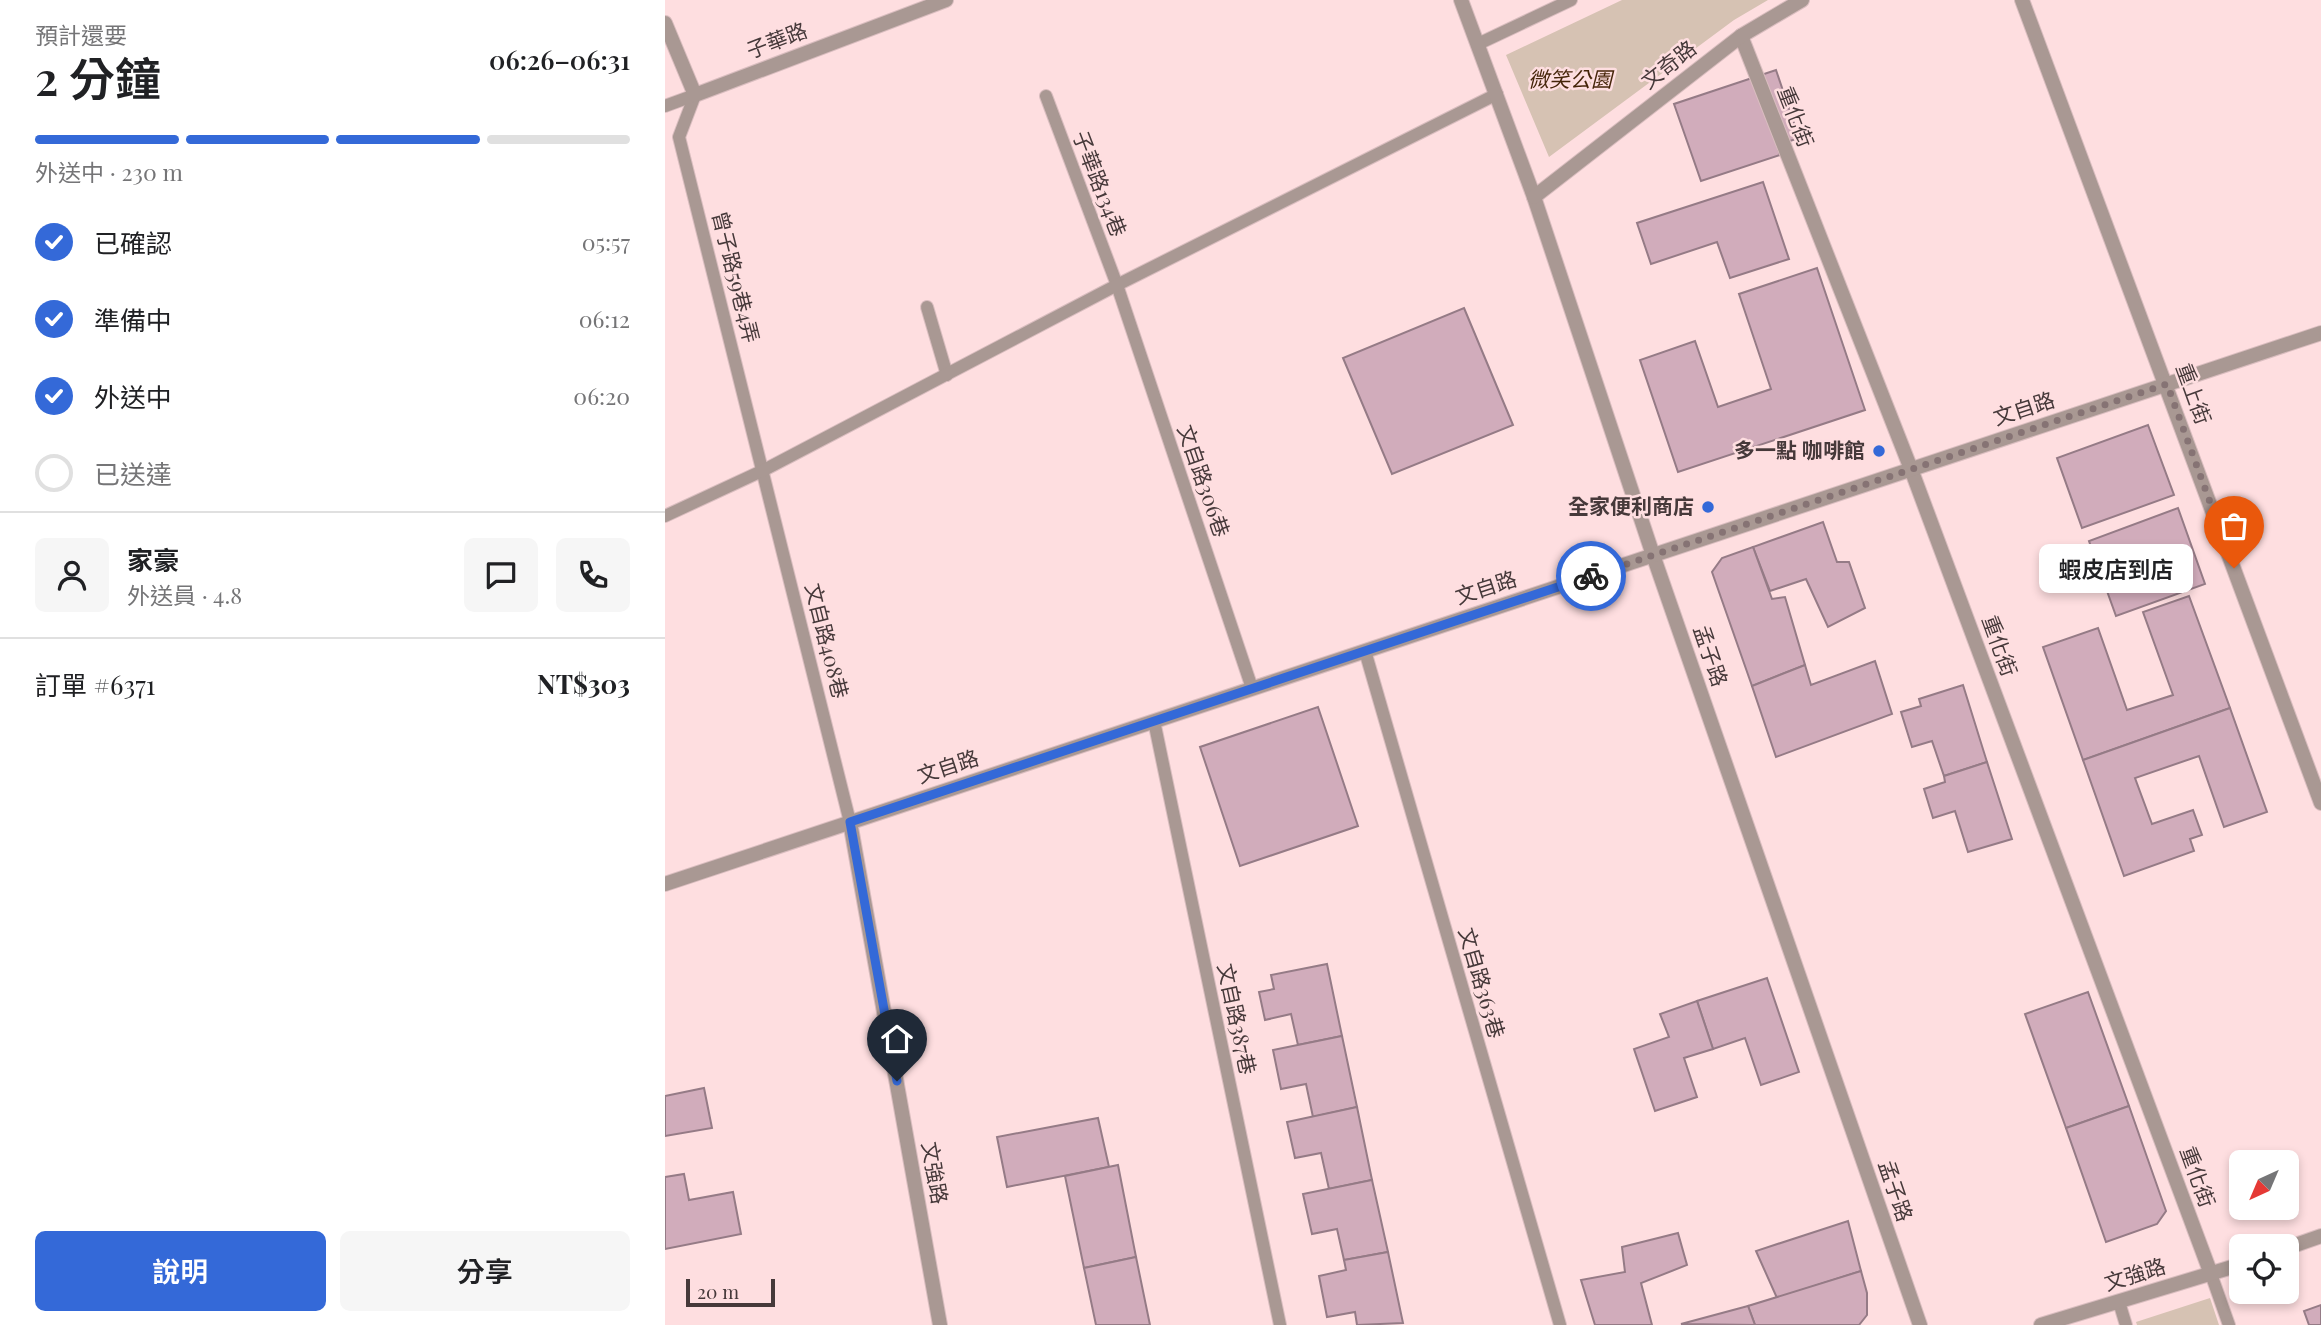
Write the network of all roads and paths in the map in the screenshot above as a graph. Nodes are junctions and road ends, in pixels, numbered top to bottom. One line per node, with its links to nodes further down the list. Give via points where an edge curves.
1 (946, 0): 10 (street, 子華路)
2 (1461, 0): 8 (street, 孟子路)
3 (1571, 0): 8 (lane)
4 (1801, 0): 7 (street, 文奇路)
5 (2022, 0): 18 (street, 重上街)
6 (665, 23): 10 (street)
7 (1741, 36): 13 (street, 文奇路); 19 (street, 重化街)
8 (1478, 44): 9 (street, 孟子路)
9 (1497, 94): 13 (street, 孟子路); 14 (lane)
10 (695, 95): 12 (lane); 20 (lane, 曾子路59巷4弄, via 679,137)
11 (1046, 96): 14 (lane, 子華路134巷)
12 (665, 106)
13 (1534, 197): 22 (street, 孟子路)
14 (1117, 285): 17 (lane); 24 (lane, 文自路306巷)
15 (927, 307): 17 (lane)
16 (2321, 332): 18 (street, 文自路)
17 (947, 375): 20 (lane)
18 (2167, 384): 19 (street, 文自路); 26 (street, 重上街)
19 (1911, 469): 22 (street, 文自路); 32 (street, 重化街)
20 (764, 470): 21 (lane); 27 (lane, 文自路408巷)
21 (665, 516)
22 (1653, 555): 23 (street, 文自路); 37 (street, 孟子路)
23 (1365, 651): 24 (street, 文自路); 36 (lane, 文自路363巷)
24 (1252, 688): 25 (street, 文自路)
25 (1154, 721): 27 (street, 文自路); 35 (lane, 文自路387巷)
26 (2321, 803)
27 (850, 822): 28 (street, 文自路); 34 (street, 文強路)
28 (665, 884)
29 (2321, 1236): 30 (street)
30 (2299, 1244)
31 (2229, 1268): 32 (street, 文強路)
32 (2211, 1274): 33 (street, 文強路); 40 (lane)
33 (2119, 1302): 38 (street, 文強路); 39 (lane)
34 (940, 1325)
35 (1280, 1325)
36 (1560, 1325)
37 (1920, 1325)
38 (2041, 1325)
39 (2126, 1325)
40 (2229, 1325)

